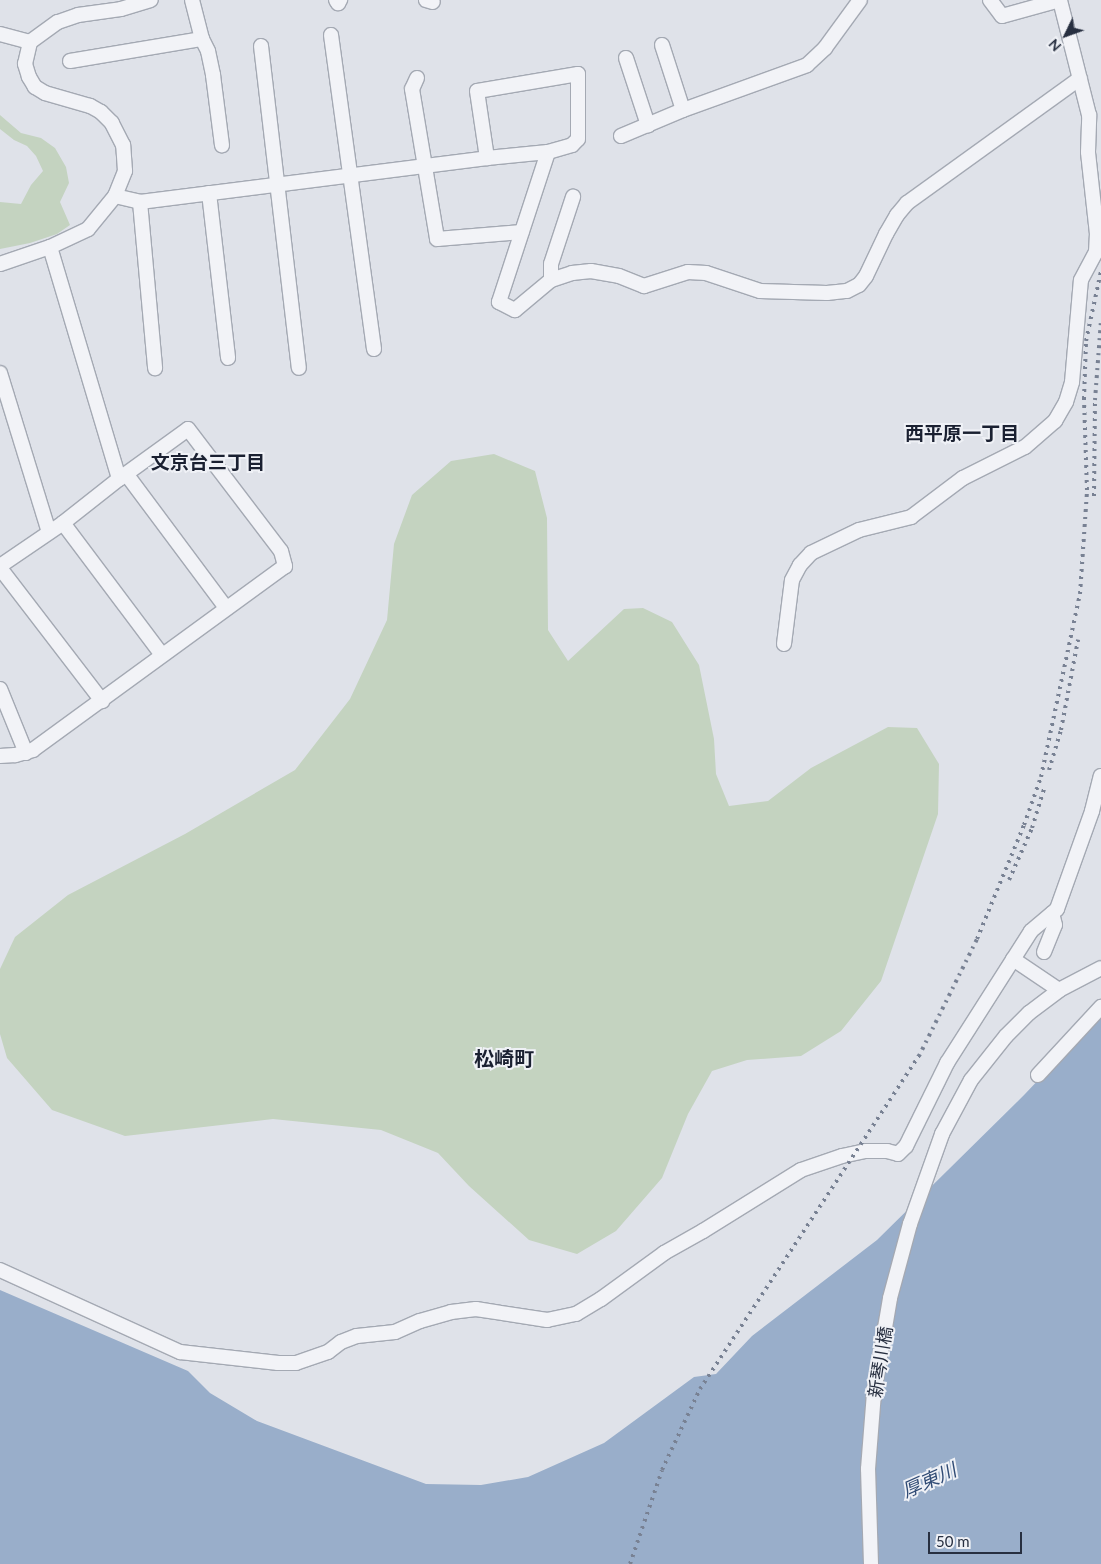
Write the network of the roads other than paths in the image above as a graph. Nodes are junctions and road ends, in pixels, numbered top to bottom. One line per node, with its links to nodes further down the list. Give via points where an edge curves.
1 (151, 0): 11 (street, via 58,22)
2 (192, 0): 10 (street)
3 (336, 0): 4 (street, via 338,3)
4 (340, 0)
5 (860, 0): 18 (street, via 825,48 807,64)
6 (990, 0): 7 (street, via 1002,16)
7 (1060, 0): 17 (street)
8 (330, 35): 25 (street)
9 (4, 37): 11 (street)
10 (202, 40): 15 (street); 21 (street, via 213,75)
11 (30, 42): 28 (street, via 25,64 35,87 90,106 112,123 118,132 124,145 125,171)
12 (662, 45): 18 (street)
13 (261, 46): 26 (street)
14 (626, 58): 19 (street)
15 (70, 61)
16 (417, 78): 24 (street, via 412,89)
17 (1080, 78): 31 (street, via 1089,115 1088,152); 35 (street, via 907,203 886,234 866,276 859,285 847,291 760,291 706,272 688,272 644,286 619,276 590,271)
18 (682, 110): 19 (street)
19 (648, 125): 20 (street)
20 (621, 136)
21 (222, 145)
22 (548, 152): 23 (street); 23 (street, via 572,145 578,138 578,74 477,91); 32 (street)
23 (487, 158): 24 (street)
24 (425, 166): 25 (street); 32 (street, via 437,239)
25 (349, 175): 26 (street); 36 (street)
26 (277, 184): 27 (street); 39 (street)
27 (209, 193): 30 (street); 37 (street)
28 (116, 196): 30 (street); 33 (street, via 88,229)
29 (573, 198): 35 (street, via 551,264)
30 (140, 202): 38 (street)
31 (1099, 230): 46 (street, via 1096,252 1081,280 1072,382 1055,421 1025,447 963,478 911,517 860,530 811,553 792,580)
32 (522, 232): 35 (street, via 499,302 515,310)
33 (50, 247): 34 (street); 41 (street)
34 (0, 264)
35 (551, 280)
36 (374, 349)
37 (228, 358)
38 (155, 368)
39 (300, 368)
40 (0, 373): 43 (street)
41 (123, 477): 42 (street); 45 (street); 45 (street, via 188,429 280,551 285,566)
42 (64, 523): 43 (street); 47 (street)
43 (49, 532): 44 (street)
44 (0, 567): 49 (street)
45 (226, 608): 47 (street)
46 (784, 644)
47 (162, 655): 49 (street)
48 (0, 689): 50 (street)
49 (102, 701): 50 (street)
50 (26, 753): 51 (street)
51 (0, 756)
52 (1101, 776): 53 (street, via 1066,888)
53 (1052, 913): 54 (street, via 1055,925); 55 (street, via 1031,930)
54 (1044, 952)
55 (1012, 960): 57 (street); 60 (street, via 947,1063 906,1146 898,1154 865,1151 801,1170 664,1253 576,1314 547,1320 476,1309 451,1312 395,1332 357,1336 328,1352 296,1363 278,1363 180,1352)
56 (1101, 968): 57 (street, 新琴川橋)
57 (1059, 990): 61 (street, 新琴川橋, via 1006,1036 970,1080 942,1134 910,1224 890,1298 874,1392 868,1470)
58 (1101, 1007): 59 (street)
59 (1038, 1075)
60 (0, 1270)
61 (871, 1564)

